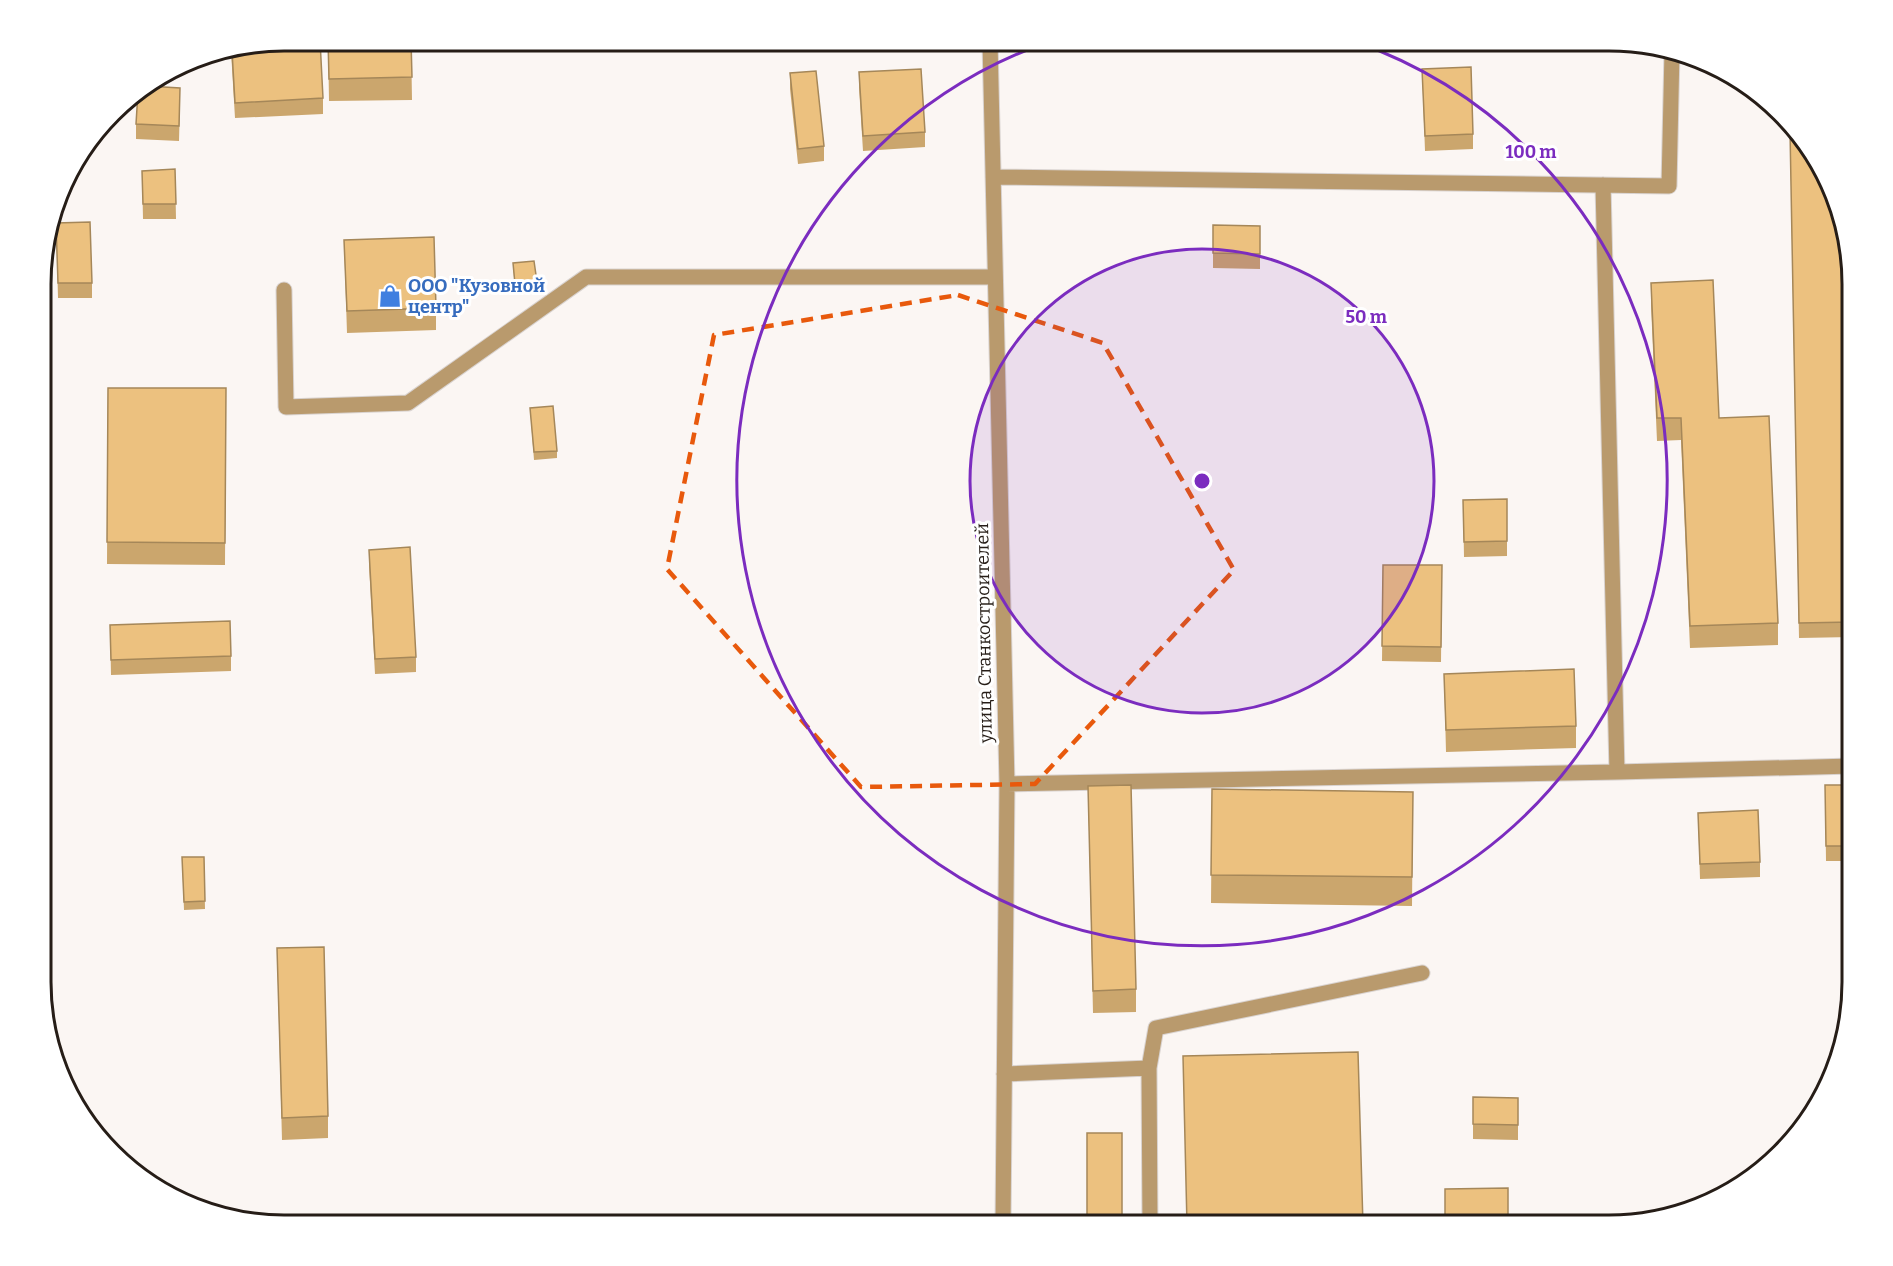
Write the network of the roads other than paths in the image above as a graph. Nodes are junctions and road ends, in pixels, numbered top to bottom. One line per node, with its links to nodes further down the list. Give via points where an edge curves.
1 (990, 51): 3 (lane, улица Станкостроителей)
2 (1672, 60): 4 (lane, via 1669,186)
3 (993, 177): 4 (lane); 5 (lane, улица Станкостроителей)
4 (1603, 185): 8 (lane)
5 (995, 277): 6 (lane, via 586,278 408,403 286,407); 9 (lane, улица Станкостроителей)
6 (284, 290)
7 (1842, 766): 8 (lane)
8 (1617, 772): 9 (lane)
9 (1007, 784): 12 (lane, улица Станкостроителей)
10 (1422, 973): 11 (lane, via 1156,1028)
11 (1149, 1068): 12 (lane); 14 (lane)
12 (1004, 1074): 13 (lane, улица Станкостроителей)
13 (1003, 1215)
14 (1150, 1215)

